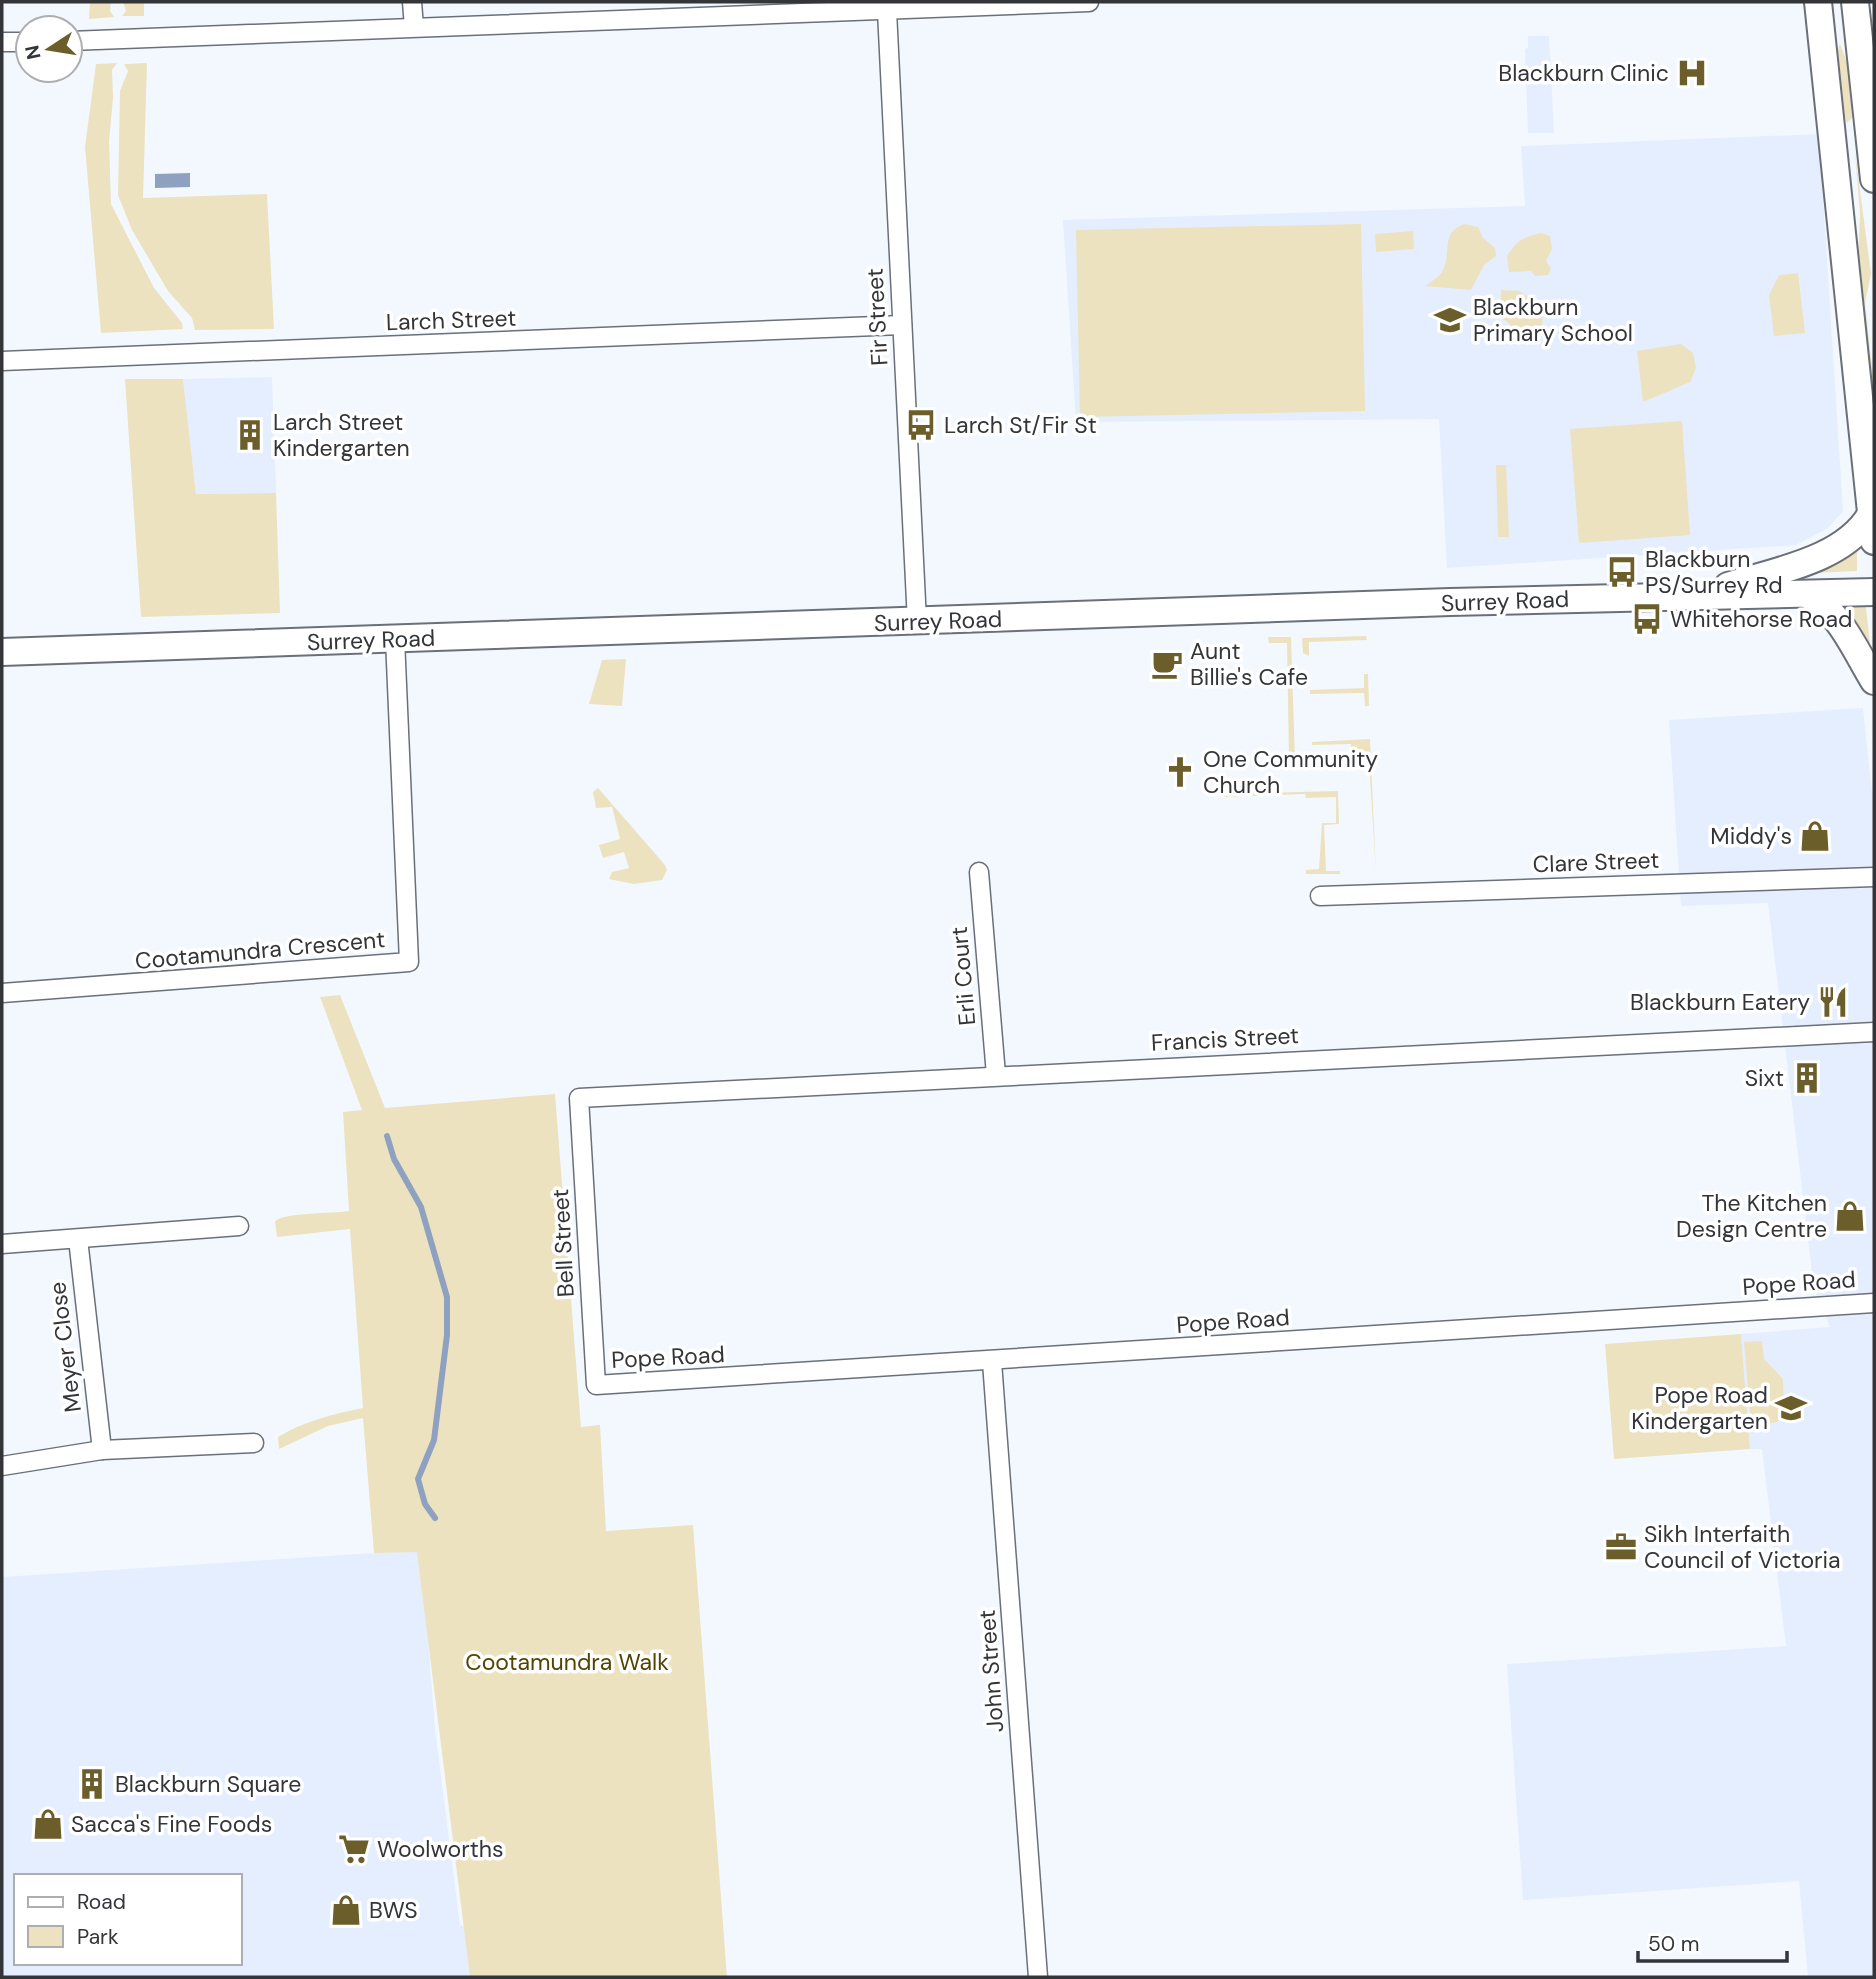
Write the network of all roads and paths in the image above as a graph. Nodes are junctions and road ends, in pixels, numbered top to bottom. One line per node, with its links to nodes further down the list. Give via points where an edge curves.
1 (412, 2): 7 (street)
2 (1089, 2): 4 (street)
3 (775, 8): 4 (street); 7 (street)
4 (887, 10): 12 (street, Fir Street)
5 (1856, 10): 6 (main road, via 1838,33); 9 (main road)
6 (1819, 11): 10 (main road)
7 (414, 27): 8 (street)
8 (84, 40)
9 (1872, 134): 10 (main road, via 1850,137); 11 (main road)
10 (1836, 171): 14 (main road)
11 (1874, 179)
12 (902, 325): 13 (street, Larch Street); 19 (street, Fir Street)
13 (2, 361)
14 (1871, 514): 15 (main road); 17 (main road, via 1859,534 1832,549)
15 (1874, 541)
16 (1874, 592): 18 (main road, Surrey Road)
17 (1703, 594): 18 (main road, Surrey Road); 19 (main road, Surrey Road)
18 (1806, 594): 22 (main road, via 1818,599 1835,618)
19 (917, 622): 20 (main road, Surrey Road)
20 (395, 639): 21 (main road, Surrey Road); 26 (street, Cootamundra Crescent, via 409,962)
21 (2, 652)
22 (1874, 681)
23 (979, 872): 28 (street, Erli Court)
24 (1874, 877): 25 (street, Clare Street)
25 (1320, 896)
26 (2, 993)
27 (1874, 1032): 28 (street, Francis Street)
28 (996, 1075): 29 (street, Francis Street)
29 (579, 1098): 35 (street, Bell Street)
30 (239, 1226): 31 (street)
31 (78, 1239): 32 (street); 37 (street, Meyer Close)
32 (2, 1244)
33 (1874, 1303): 34 (street, Pope Road)
34 (992, 1362): 35 (street, Pope Road); 39 (street, John Street)
35 (596, 1385)
36 (254, 1443): 37 (street)
37 (102, 1450): 38 (street)
38 (2, 1466)
39 (1038, 1977)

